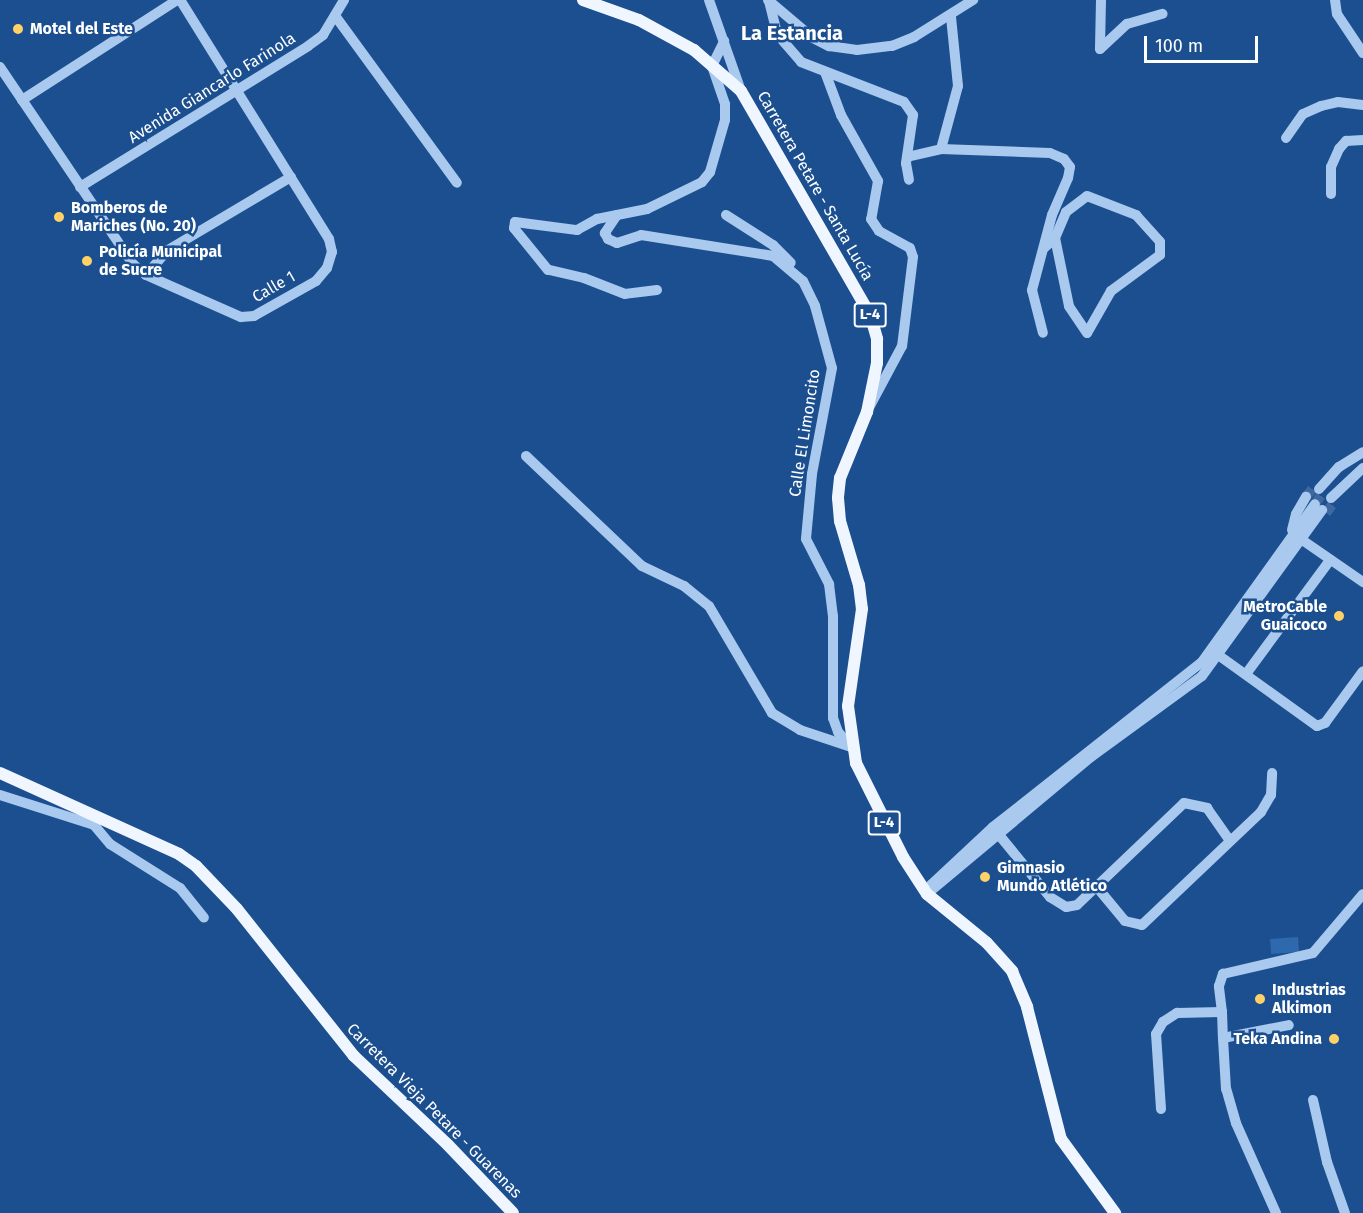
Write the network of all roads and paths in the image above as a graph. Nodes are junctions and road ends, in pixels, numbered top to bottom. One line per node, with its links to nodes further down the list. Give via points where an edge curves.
1 (178, 0): 17 (street, Calle 1); 19 (street)
2 (344, 0): 10 (street, Avenida Giancarlo Farinola)
3 (583, 0): 14 (main road, Carretera Petare - Santa Lucía / L-4, via 639,20 694,50)
4 (709, 0): 12 (street)
5 (973, 0): 11 (street)
6 (1101, 0): 9 (street, via 1100,49 1127,24)
7 (1335, 0): 13 (street, via 1337,15)
8 (769, 1): 11 (street, via 813,38 839,49 892,46); 16 (street, via 771,21 783,46 801,62)
9 (1163, 14)
10 (336, 17): 17 (street, Avenida Giancarlo Farinola, via 315,41); 27 (street)
11 (951, 17): 23 (street, via 958,86)
12 (724, 40): 14 (street); 18 (street)
13 (1363, 53)
14 (712, 66): 18 (main road, Carretera Petare - Santa Lucía / L-4); 30 (street, via 725,104 710,172 702,182 647,208)
15 (0, 67): 19 (street, Calle 1)
16 (825, 72): 24 (street, via 904,102 913,115); 38 (street, via 841,115 878,181 871,219 879,231 910,248 913,257 902,346)
17 (237, 90): 25 (street, Calle 1); 28 (street, Avenida Giancarlo Farinola)
18 (741, 91): 38 (main road, Carretera Petare - Santa Lucía / L-4, via 870,314 877,339 877,363)
19 (22, 100): 28 (street, Calle 1)
20 (1363, 105): 21 (street, via 1338,102 1322,106 1304,114)
21 (1286, 138)
22 (1363, 140): 29 (street, via 1347,141 1339,149 1331,166)
23 (941, 149): 24 (street); 33 (street, via 1050,153 1064,159 1070,166 1068,178 1052,215)
24 (907, 157): 26 (street)
25 (291, 177): 34 (street, via 168,250); 34 (street, Calle 1, via 329,239 332,252 316,281 254,316 241,318)
26 (909, 180)
27 (457, 183)
28 (80, 186): 34 (street, Calle 1, via 133,264)
29 (1331, 194)
30 (617, 215): 35 (street, Calle El Limoncito, via 605,233 617,243 641,235 751,250 773,256); 36 (street, via 567,231 515,222 514,228 548,270 584,278 625,294)
31 (726, 215): 35 (street, via 773,245)
32 (1055, 238): 32 (street, via 1066,212 1087,196 1143,221 1160,242 1160,255 1111,291 1087,333 1069,306); 33 (street)
33 (1044, 248): 37 (street, via 1032,290)
34 (146, 275)
35 (803, 281): 48 (street, Calle El Limoncito, via 815,306 832,368 812,474 807,539 829,584 833,616 833,718 838,732)
36 (657, 290)
37 (1043, 333)
38 (867, 412): 48 (main road, Carretera Petare - Santa Lucía / L-4, via 840,478 838,498 862,609 848,706)
39 (1363, 452): 41 (street, via 1346,463 1325,493)
40 (526, 456): 48 (street, via 642,566 684,586 709,606 772,713 800,730)
41 (1363, 468)
42 (1299, 532): 42 (street, via 1296,514 1316,505); 43 (street); 45 (street)
43 (1330, 560): 44 (street); 47 (street)
44 (1363, 582)
45 (1215, 653): 47 (street); 53 (street, via 1121,723)
46 (1363, 671): 47 (street, via 1325,723 1317,726)
47 (1246, 674)
48 (852, 747): 56 (main road, Carretera Petare - Santa Lucía / L-4, via 862,780)
49 (0, 773): 52 (main road, Carretera Vieja Petare - Guarenas)
50 (1272, 773): 54 (street, via 1268,804)
51 (0, 795): 52 (street)
52 (95, 821): 58 (street, via 110,844 180,888); 64 (main road, Carretera Vieja Petare - Guarenas, via 179,854 196,866 237,909 354,1056)
53 (996, 832): 55 (street, via 1057,903 1077,905); 56 (street)
54 (1229, 839): 55 (street, via 1207,808 1184,803); 55 (street, via 1142,925 1125,921)
55 (1096, 886)
56 (927, 894): 65 (main road, Carretera Petare - Santa Lucía / L-4, via 987,943 1012,971 1027,1007 1061,1139)
57 (1363, 894): 59 (street, via 1313,953 1223,974 1219,986)
58 (204, 918)
59 (1222, 1012): 61 (street); 63 (street, via 1177,1013 1157,1029)
60 (1289, 1025): 61 (street)
61 (1223, 1038): 66 (street, via 1226,1089 1236,1123)
62 (1313, 1100): 67 (street, via 1327,1162)
63 (1161, 1109)
64 (513, 1213)
65 (1115, 1213)
66 (1276, 1213)
67 (1346, 1213)

